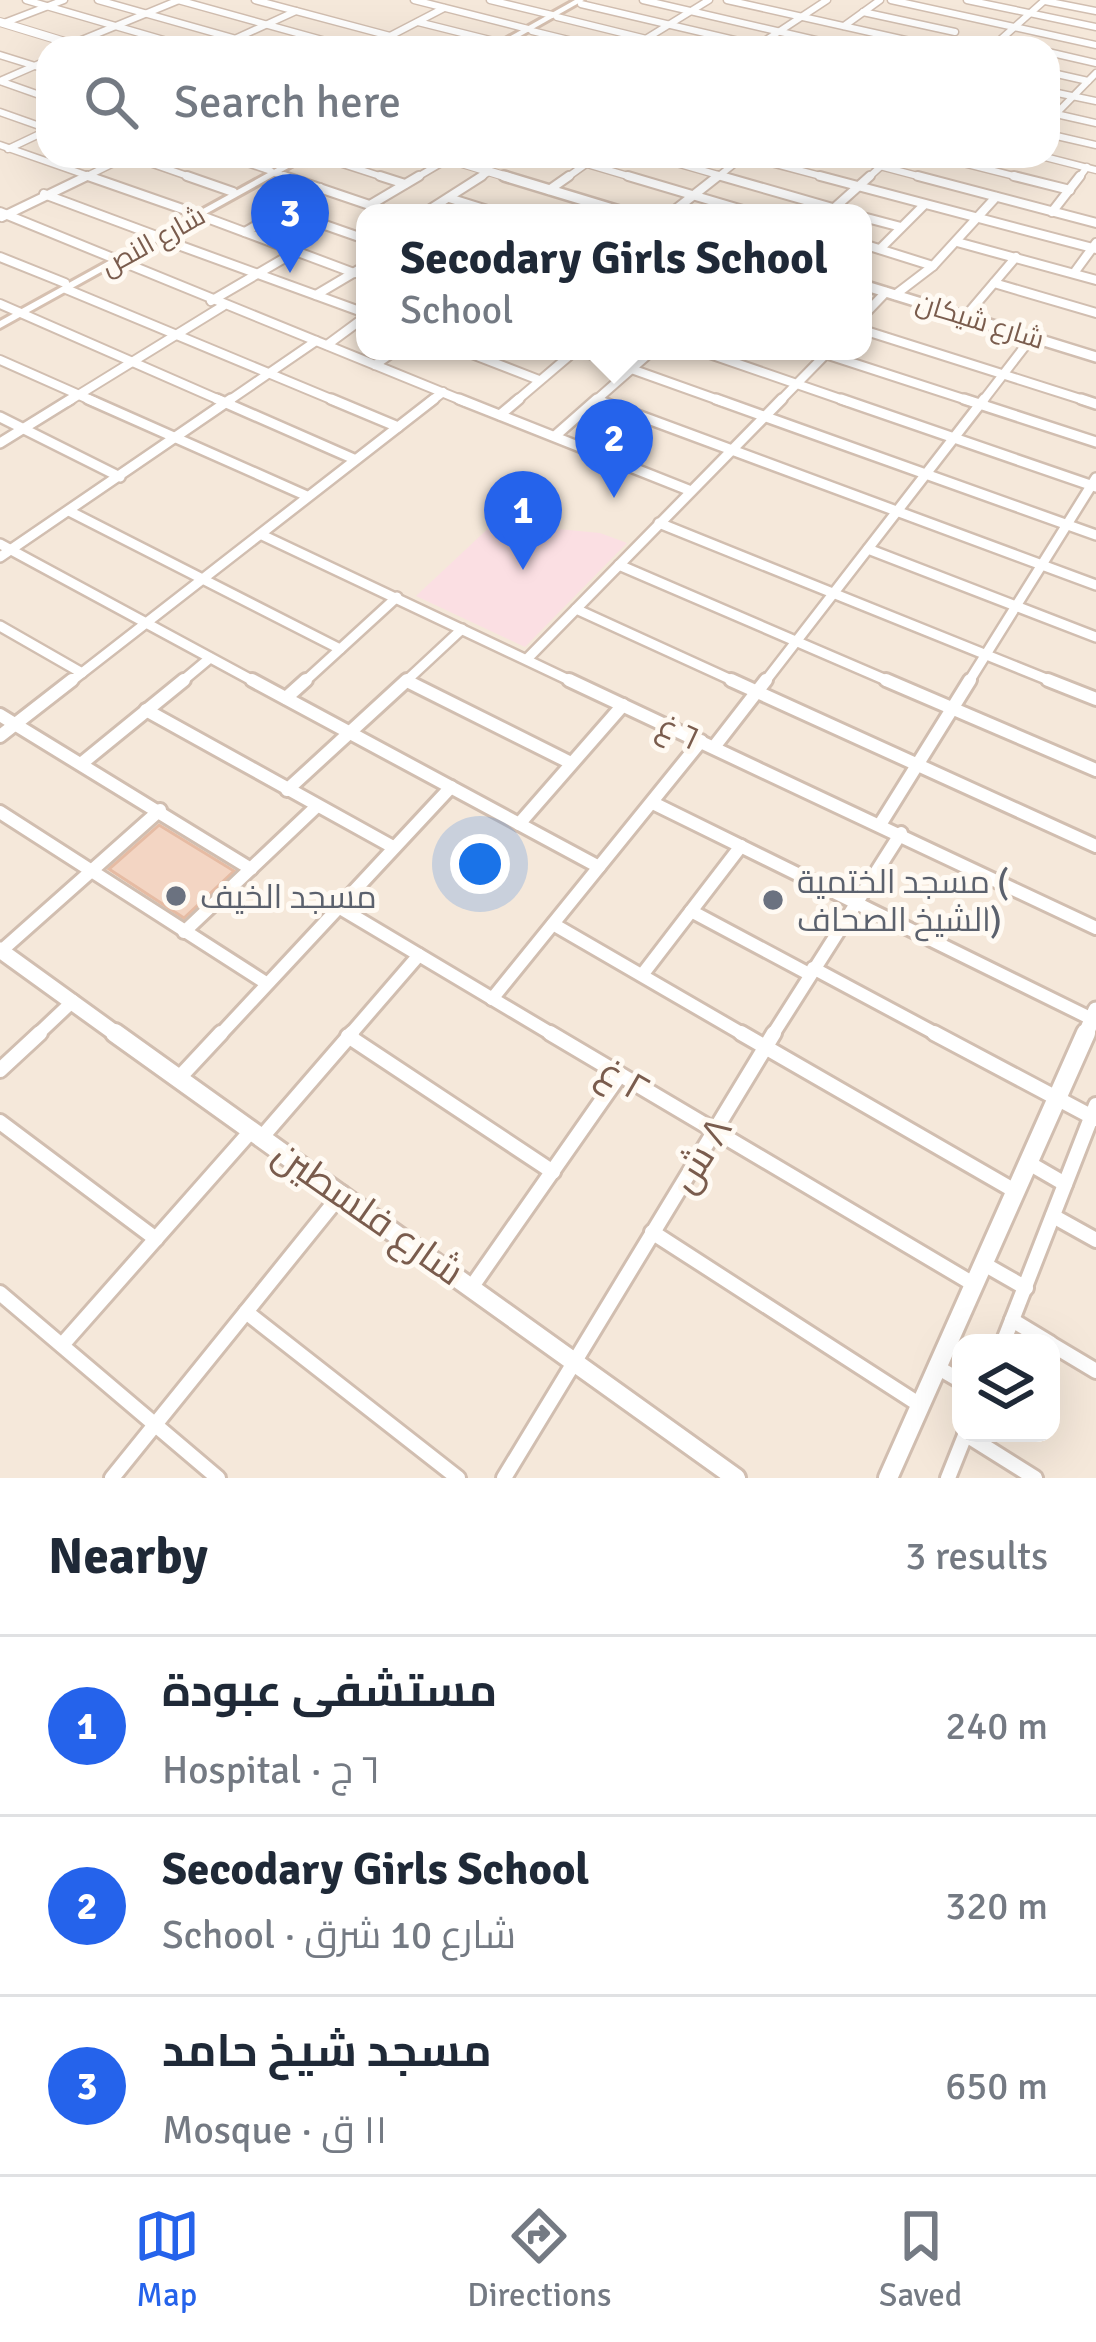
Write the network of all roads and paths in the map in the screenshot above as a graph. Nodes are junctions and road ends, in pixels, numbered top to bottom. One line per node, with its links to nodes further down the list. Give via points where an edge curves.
1 (26, 0): 24 (street)
2 (64, 0): 24 (street)
3 (98, 0): 23 (street)
4 (124, 0): 23 (street)
5 (178, 0): 32 (street); 39 (street)
6 (255, 0): 26 (street)
7 (296, 0): 26 (street)
8 (414, 0): 21 (street)
9 (490, 0): 34 (street)
10 (643, 0): 29 (street)
11 (709, 0): 29 (street)
12 (727, 0): 35 (street)
13 (807, 0): 22 (street)
14 (880, 0): 31 (street)
15 (891, 0): 25 (street)
16 (927, 0): 25 (street)
17 (968, 0): 20 (street)
18 (1045, 0): 30 (street); 33 (street)
19 (578, 1): 34 (main road); 40 (street)
20 (979, 1): 33 (street)
21 (433, 2): 27 (street)
22 (824, 2): 35 (street)
23 (114, 4): 32 (street)
24 (47, 6): 38 (street); 41 (street)
25 (919, 6): 36 (street)
26 (281, 7): 28 (street)
27 (445, 8): 37 (street); 45 (street)
28 (296, 11): 39 (street); 56 (street)
29 (691, 11): 40 (street); 46 (street)
30 (1096, 11)
31 (863, 12): 42 (street); 47 (street)
32 (146, 13): 41 (street); 48 (street)
33 (1031, 13): 43 (street); 44 (street)
34 (555, 16): 45 (main road); 60 (street)
35 (800, 16): 42 (street); 46 (street)
36 (974, 18): 43 (street); 47 (street)
37 (418, 22): 56 (street); 57 (street)
38 (4, 25): 49 (street)
39 (267, 25): 54 (street); 55 (street)
40 (670, 25): 61 (street); 62 (street)
41 (116, 26): 50 (street); 51 (street)
42 (843, 26): 65 (street)
43 (1015, 27): 67 (street); 68 (street)
44 (1096, 27)
45 (530, 30): 58 (main road); 59 (street)
46 (778, 31): 63 (street); 64 (street)
47 (955, 32): 66 (street)
48 (213, 33): 52 (street); 53 (street)
49 (41, 36)
50 (98, 36)
51 (150, 36)
52 (207, 36)
53 (224, 36)
54 (243, 36)
55 (307, 36)
56 (389, 36)
57 (466, 36)
58 (519, 36)
59 (554, 36)
60 (634, 36)
61 (651, 36)
62 (713, 36)
63 (771, 36)
64 (799, 36)
65 (887, 36)
66 (951, 36)
67 (1005, 36)
68 (1056, 36)
69 (1060, 37): 70 (street)
70 (1096, 45)
71 (0, 55): 74 (street)
72 (1060, 55): 73 (street)
73 (1096, 63)
74 (35, 66): 79 (street, via 0,81)
75 (1096, 73): 77 (street)
76 (1060, 75): 77 (street)
77 (1088, 81): 80 (street)
78 (1060, 93): 80 (street)
79 (36, 94)
80 (1073, 96): 81 (street); 82 (street)
81 (1096, 101)
82 (1060, 110)
83 (0, 112): 86 (street)
84 (1060, 115): 85 (street)
85 (1096, 123)
86 (36, 125)
87 (36, 134): 90 (street)
88 (1060, 137): 89 (street)
89 (1096, 145)
90 (3, 148): 91 (street)
91 (36, 159)
92 (1060, 161): 110 (street)
93 (63, 168): 113 (street)
94 (104, 168): 113 (street)
95 (164, 168): 121 (street)
96 (262, 168): 112 (street)
97 (280, 168): 112 (main road, شارع النص)
98 (355, 168): 116 (street)
99 (429, 168): 116 (street)
100 (481, 168): 111 (street)
101 (580, 168): 119 (street)
102 (600, 168): 123 (street)
103 (693, 168): 114 (street)
104 (730, 168): 114 (street)
105 (787, 168): 118 (street)
106 (878, 168): 118 (street)
107 (888, 168): 115 (street)
108 (942, 168): 115 (street)
109 (990, 168): 120 (street)
110 (1091, 169): 120 (street)
111 (490, 171): 119 (street); 125 (street)
112 (273, 172): 117 (street); 121 (main road, شارع النص); 139 (main road, شارع النص)
113 (87, 176): 122 (street); 139 (street)
114 (720, 176): 123 (street); 134 (street)
115 (930, 179): 124 (street)
116 (405, 184): 128 (street)
117 (320, 188): 127 (street); 137 (street)
118 (858, 188): 135 (street); 136 (street)
119 (550, 190): 126 (street)
120 (1070, 190): 138 (street)
121 (233, 192): 139 (main road, شارع النص)
122 (44, 194): 140 (street); 147 (street)
123 (694, 196): 132 (street); 133 (street)
124 (996, 197): 138 (street); 142 (street)
125 (448, 198): 129 (street); 130 (street)
126 (593, 203): 131 (street)
127 (367, 204)
128 (372, 204)
129 (438, 204)
130 (468, 204)
131 (596, 204)
132 (683, 204)
133 (722, 204)
134 (810, 204)
135 (840, 204)
136 (922, 206): 142 (street); 144 (street)
137 (282, 211): 145 (street); 146 (street)
138 (1052, 212): 143 (street)
139 (196, 214): 145 (street); 147 (main road, شارع النص)
140 (2, 215): 155 (street)
141 (872, 219): 144 (street)
142 (976, 220): 148 (street); 149 (street)
143 (1096, 224)
144 (901, 227): 151 (street)
145 (245, 233): 152 (street)
146 (356, 235)
147 (156, 237): 155 (main road, شارع النص); 159 (street)
148 (957, 242): 154 (street); 156 (street)
149 (1095, 246): 158 (street)
150 (872, 247): 151 (street)
151 (880, 249): 156 (street)
152 (295, 252): 157 (street); 159 (street)
153 (0, 257): 162 (street)
154 (1016, 257): 158 (street); 161 (street)
155 (114, 260): 162 (main road, شارع النص); 166 (street)
156 (933, 266): 164 (street)
157 (354, 273): 165 (street)
158 (1073, 273): 160 (street)
159 (258, 274): 165 (street); 166 (street)
160 (1096, 280)
161 (994, 283): 172 (street); 173 (street)
162 (65, 286): 171 (main road, شارع النص); 177 (street)
163 (872, 288): 164 (street, شارع شيكان)
164 (890, 293): 169 (street); 173 (street, شارع شيكان)
165 (316, 296): 170 (street)
166 (211, 302): 168 (street)
167 (0, 304): 171 (street)
168 (223, 305): 177 (street); 179 (street)
169 (872, 308)
170 (356, 312)
171 (16, 313): 175 (main road, شارع النص); 192 (street)
172 (1096, 313)
173 (965, 317): 178 (street, شارع شيكان)
174 (356, 321): 179 (street)
175 (0, 322)
176 (872, 333): 196 (street)
177 (175, 334): 192 (street); 195 (street)
178 (1032, 337): 181 (street, شارع شيكان); 196 (street)
179 (321, 343): 180 (street); 195 (street)
180 (356, 357)
181 (1096, 357)
182 (0, 360): 200 (street)
183 (363, 360): 193 (street)
184 (382, 360): 193 (street)
185 (487, 360): 197 (street)
186 (566, 360): 197 (street)
187 (605, 360): 194 (street)
188 (642, 360): 194 (street)
189 (727, 360): 198 (street)
190 (817, 360): 198 (street)
191 (849, 360): 202 (street)
192 (128, 363): 200 (street); 203 (street)
193 (375, 365): 199 (street)
194 (632, 369): 201 (street); 207 (street)
195 (271, 373): 203 (street); 208 (street)
196 (1003, 374): 202 (street); 204 (street)
197 (539, 380): 205 (street)
198 (797, 384): 207 (street); 212 (street)
199 (442, 392): 205 (street); 208 (street)
200 (78, 395): 209 (street); 211 (street)
201 (597, 400): 210 (street); 215 (street)
202 (981, 403): 212 (street); 213 (street)
203 (226, 404): 211 (street); 216 (street)
204 (1096, 404)
205 (500, 415): 210 (street)
206 (0, 417): 209 (street)
207 (764, 418): 215 (street); 217 (street)
208 (398, 427): 216 (street)
209 (24, 428): 214 (street); 218 (street)
210 (555, 436): 220 (street)
211 (176, 438): 218 (street); 221 (street)
212 (954, 438): 217 (street); 219 (street)
213 (1096, 442)
214 (0, 443)
215 (730, 450): 220 (street); 223 (street)
216 (354, 460): 221 (street)
217 (927, 474): 223 (street); 225 (street)
218 (120, 477): 222 (street)
219 (1094, 484): 225 (street)
220 (691, 491): 224 (street)
221 (308, 496): 226 (street)
222 (69, 511): 229 (street); 232 (street)
223 (899, 512): 228 (street); 231 (street)
224 (659, 523): 230 (street); 234 (street)
225 (1066, 524): 227 (street); 231 (street)
226 (262, 535): 232 (street); 235 (street, ٦ غ)
227 (1096, 535)
228 (868, 549): 234 (street); 236 (street)
229 (4, 550): 238 (street)
230 (619, 565): 237 (street); 242 (street)
231 (1040, 565): 233 (street); 236 (street)
232 (205, 580): 238 (street); 243 (street)
233 (1096, 585)
234 (834, 592): 242 (street); 244 (street)
235 (397, 597): 240 (street, ٦ غ); 243 (street)
236 (1017, 607): 241 (street); 244 (street)
237 (576, 609): 246 (street); 249 (street)
238 (147, 624): 245 (street); 247 (street)
239 (0, 626): 247 (street)
240 (462, 629): 246 (street, ٦ غ); 248 (street)
241 (1096, 637)
242 (796, 641): 249 (street); 253 (street)
243 (340, 649): 250 (street)
244 (987, 656): 251 (street); 253 (street)
245 (210, 658): 250 (street); 254 (street)
246 (526, 659): 252 (street, ٦ غ)
247 (82, 673): 256 (street)
248 (406, 681): 257 (street); 260 (street)
249 (758, 689): 259 (street); 261 (street)
250 (286, 698): 257 (street)
251 (1096, 699)
252 (623, 705): 259 (street, ٦ غ); 260 (street)
253 (955, 709): 261 (street); 263 (street)
254 (146, 710): 262 (street); 265 (street)
255 (0, 715): 256 (street)
256 (15, 724): 258 (street); 262 (street)
257 (350, 732): 264 (street); 265 (street)
258 (0, 736)
259 (708, 744): 266 (street); 271 (street, ٦ غ)
260 (572, 763): 270 (street)
261 (920, 763): 271 (street); 274 (street)
262 (80, 764): 268 (street)
263 (1096, 770)
264 (451, 787): 270 (street); 275 (street)
265 (287, 790): 267 (street)
266 (653, 803): 273 (street); 276 (street)
267 (316, 808): 275 (street); 277 (street)
268 (160, 811): 277 (street); 278 (street)
269 (0, 812): 278 (street)
270 (519, 824): 276 (street)
271 (881, 824): 272 (street, ٦ غ)
272 (901, 833): 279 (street, ٨ ش); 283 (street, ٦ غ)
273 (741, 845): 279 (street); 281 (street)
274 (1096, 846)
275 (393, 847): 280 (street)
276 (599, 867): 282 (street)
277 (251, 868): 284 (street)
278 (93, 872): 284 (street); 285 (street)
279 (854, 903): 287 (street, ٨ ش); 292 (street)
280 (337, 906): 286 (street, ٢ غ); 289 (street)
281 (691, 910): 287 (street); 288 (street)
282 (553, 924): 288 (street); 290 (street)
283 (1096, 928)
284 (184, 932): 289 (street)
285 (0, 951): 291 (street, شارع فلسطين)
286 (419, 955): 290 (street, ٢ غ); 293 (street)
287 (811, 970): 294 (street, ٨ ش); 298 (street)
288 (642, 975): 294 (street)
289 (266, 983): 297 (street)
290 (492, 999): 296 (street, ٢ غ)
291 (73, 1001): 295 (street); 297 (street, شارع فلسطين)
292 (1094, 1017): 298 (street)
293 (348, 1036): 302 (street); 304 (street)
294 (764, 1048): 301 (street, ٨ ش); 306 (street)
295 (0, 1070)
296 (619, 1076): 301 (street, ٢ غ); 304 (street)
297 (179, 1078): 302 (street, شارع فلسطين)
298 (1056, 1099): 299 (street); 303 (street)
299 (1094, 1113): 305 (street)
300 (0, 1122): 310 (street)
301 (715, 1131): 309 (street, ٨ ش); 314 (street, ٢ غ)
302 (257, 1134): 307 (street, شارع فلسطين); 310 (street)
303 (1027, 1162): 305 (street); 306 (street)
304 (553, 1172): 313 (street)
305 (1065, 1184): 308 (street)
306 (1015, 1191): 312 (street)
307 (342, 1193): 313 (street, شارع فلسطين); 317 (street)
308 (1053, 1216): 311 (street); 315 (street)
309 (652, 1232): 323 (street, ٨ ش); 327 (street)
310 (156, 1238): 321 (street)
311 (1096, 1240)
312 (984, 1264): 314 (street); 315 (street)
313 (473, 1285): 323 (street, شارع فلسطين)
314 (975, 1286): 324 (street)
315 (1026, 1288): 318 (street)
316 (0, 1293): 321 (street)
317 (246, 1312): 328 (street); 333 (street)
318 (1012, 1320): 319 (street); 320 (street)
319 (1007, 1334)
320 (1034, 1334)
321 (62, 1345): 328 (street)
322 (1060, 1350): 325 (street)
323 (573, 1357): 334 (street, ٨ ش); 335 (street, شارع فلسطين)
324 (938, 1366): 326 (street); 327 (street)
325 (1096, 1371)
326 (952, 1375)
327 (920, 1405): 336 (street)
328 (155, 1424): 331 (street); 332 (street)
329 (962, 1442): 337 (street)
330 (980, 1442): 338 (street)
331 (112, 1478)
332 (218, 1478)
333 (458, 1478)
334 (504, 1478)
335 (736, 1478)
336 (888, 1478)
337 (948, 1478)
338 (1035, 1478)

